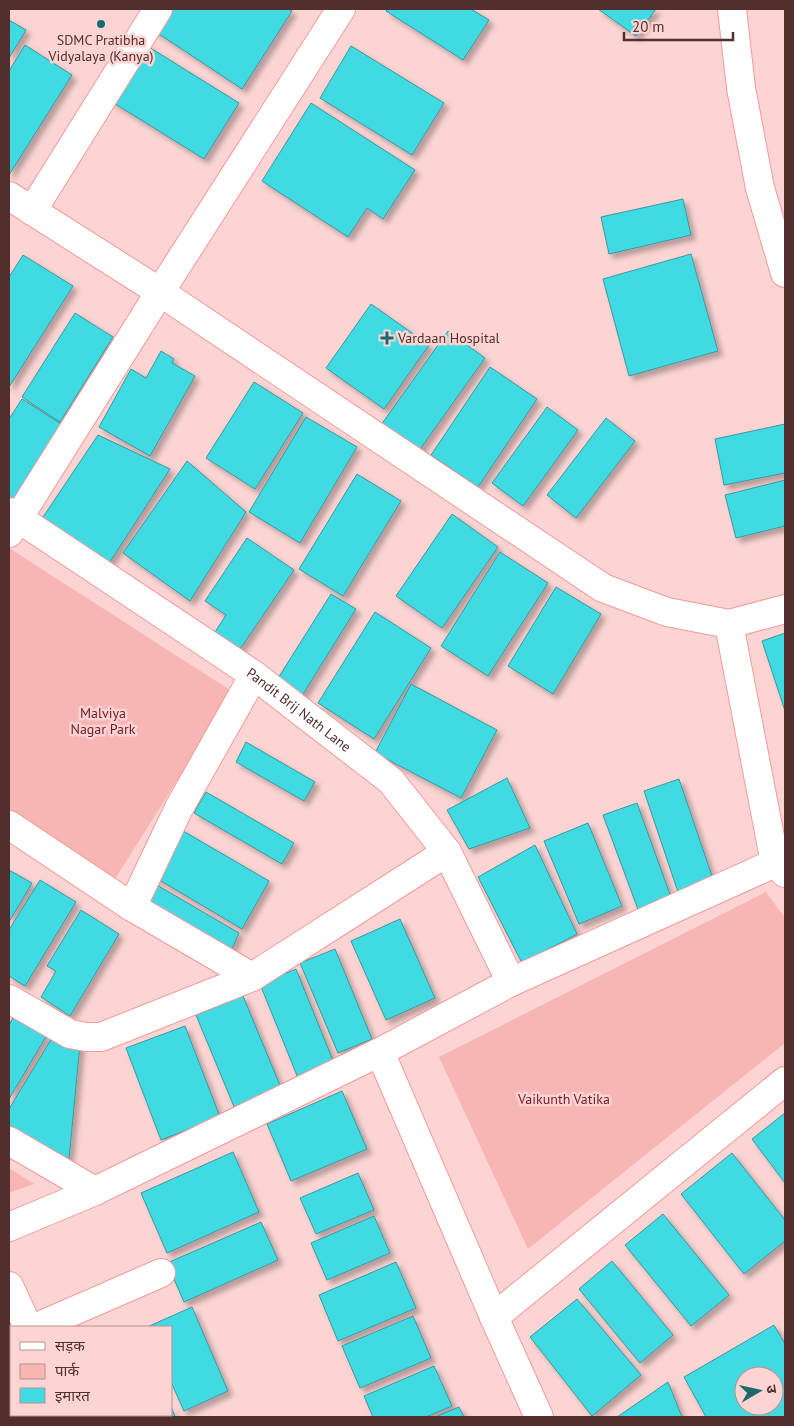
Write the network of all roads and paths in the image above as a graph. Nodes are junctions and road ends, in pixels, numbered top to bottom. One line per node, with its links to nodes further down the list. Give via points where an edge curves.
1 (158, 9): 5 (street)
2 (341, 9): 7 (street)
3 (732, 9): 6 (street, via 760,188)
4 (9, 196): 5 (street)
5 (32, 211): 7 (street)
6 (785, 273)
7 (160, 292): 8 (street); 10 (street, via 603,588 667,612)
8 (12, 521): 11 (street, Pandit Brij Nath Lane)
9 (785, 609): 10 (street)
10 (729, 624): 14 (street)
11 (254, 675): 13 (street, Pandit Brij Nath Lane, via 391,781); 15 (street, via 179,808)
12 (9, 825): 15 (street)
13 (446, 852): 16 (street); 17 (street, Pandit Brij Nath Lane)
14 (780, 868): 17 (street)
15 (132, 907): 16 (street)
16 (252, 977): 18 (street, via 102,1038 70,1034)
17 (511, 982): 19 (street)
18 (9, 999)
19 (380, 1052): 22 (street); 26 (street)
20 (785, 1081): 26 (street)
21 (9, 1141): 22 (street)
22 (95, 1191): 23 (street)
23 (9, 1227)
24 (161, 1273): 28 (street)
25 (9, 1286): 27 (street)
26 (494, 1317): 29 (street)
27 (28, 1326)
28 (39, 1326)
29 (539, 1417)

